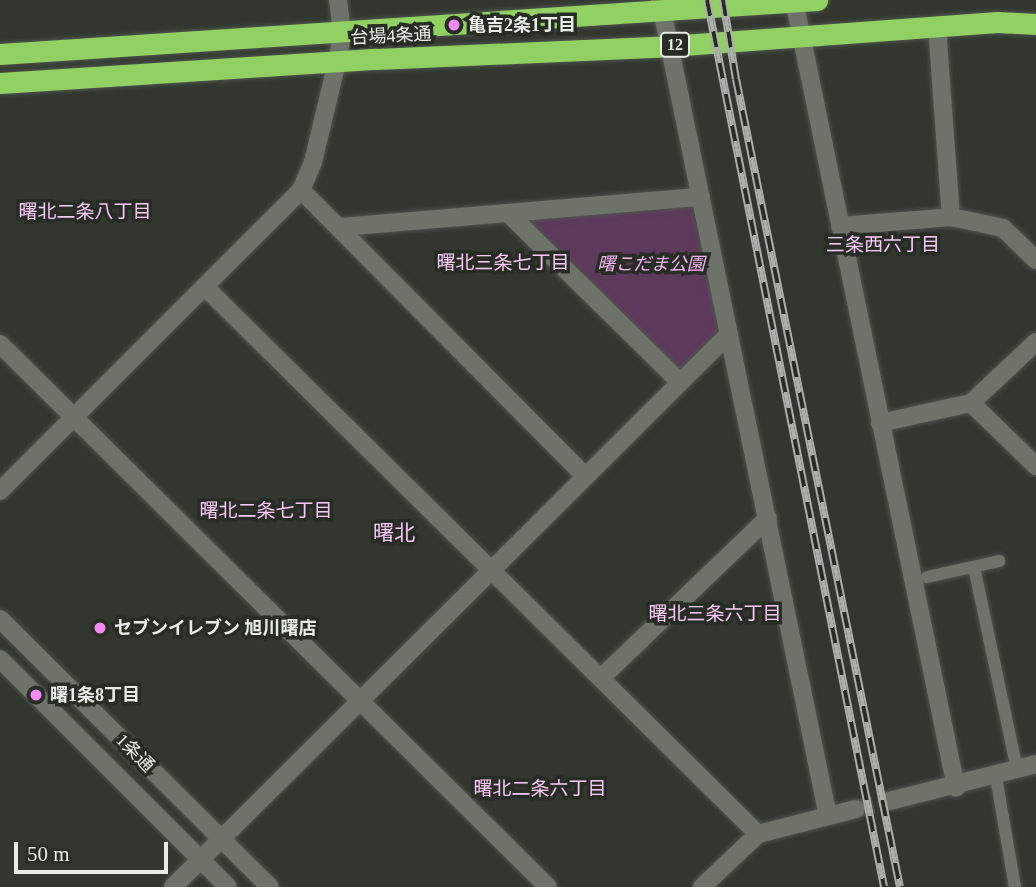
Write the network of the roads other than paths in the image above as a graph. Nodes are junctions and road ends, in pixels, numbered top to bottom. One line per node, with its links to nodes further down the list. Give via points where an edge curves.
1 (338, 0): 9 (street)
2 (817, 0): 3 (highway, 台場4条通 / 12)
3 (794, 1): 4 (highway, 台場4条通 / 12); 10 (street)
4 (661, 5): 9 (highway, 台場4条通 / 12); 11 (street)
5 (1036, 18): 6 (highway)
6 (1011, 22): 7 (highway, 台場4条通 / 12); 8 (highway, 台場4条通 / 12)
7 (1036, 24)
8 (937, 27): 10 (highway, 台場4条通 / 12); 18 (street)
9 (342, 34): 12 (highway, 台場4条通 / 12); 13 (street)
10 (802, 37): 11 (highway, 台場4条通 / 12); 19 (street)
11 (669, 46): 13 (highway, 台場4条通 / 12); 16 (street)
12 (0, 54)
13 (337, 62): 14 (highway, 台場4条通 / 12); 15 (street, via 313,162)
14 (0, 83)
15 (301, 190): 20 (street); 22 (street)
16 (701, 197): 17 (street); 23 (street)
17 (509, 214): 20 (street); 26 (street)
18 (951, 217): 19 (street); 21 (street, via 1003,228)
19 (840, 226): 29 (street)
20 (341, 227): 31 (street)
21 (1036, 260)
22 (205, 287): 28 (street); 36 (street)
23 (729, 334): 26 (street); 33 (street)
24 (1036, 342): 27 (street)
25 (0, 344): 28 (street)
26 (680, 382): 31 (street)
27 (971, 403): 29 (street); 30 (street)
28 (73, 417): 32 (street); 41 (street)
29 (880, 423): 45 (street)
30 (1036, 467)
31 (584, 475): 36 (street)
32 (0, 491)
33 (768, 518): 40 (street); 48 (street)
34 (999, 561): 35 (lane)
35 (974, 567): 37 (lane); 43 (lane)
36 (491, 571): 40 (street); 41 (street)
37 (927, 577)
38 (0, 619): 50 (street, 1条通)
39 (0, 659): 51 (street, 1条通)
40 (602, 677): 49 (street)
41 (360, 702): 50 (street); 55 (street)
42 (1036, 764): 43 (street)
43 (1017, 770): 44 (street)
44 (996, 777): 45 (street); 57 (lane)
45 (956, 787): 46 (street)
46 (890, 801)
47 (856, 809): 48 (street)
48 (828, 816): 49 (street)
49 (758, 834): 56 (street)
50 (222, 840): 51 (street); 54 (street, 1条通)
51 (201, 859): 52 (street); 53 (street, 1条通)
52 (173, 887)
53 (228, 887)
54 (270, 887)
55 (548, 887)
56 (702, 887)
57 (1015, 887)

